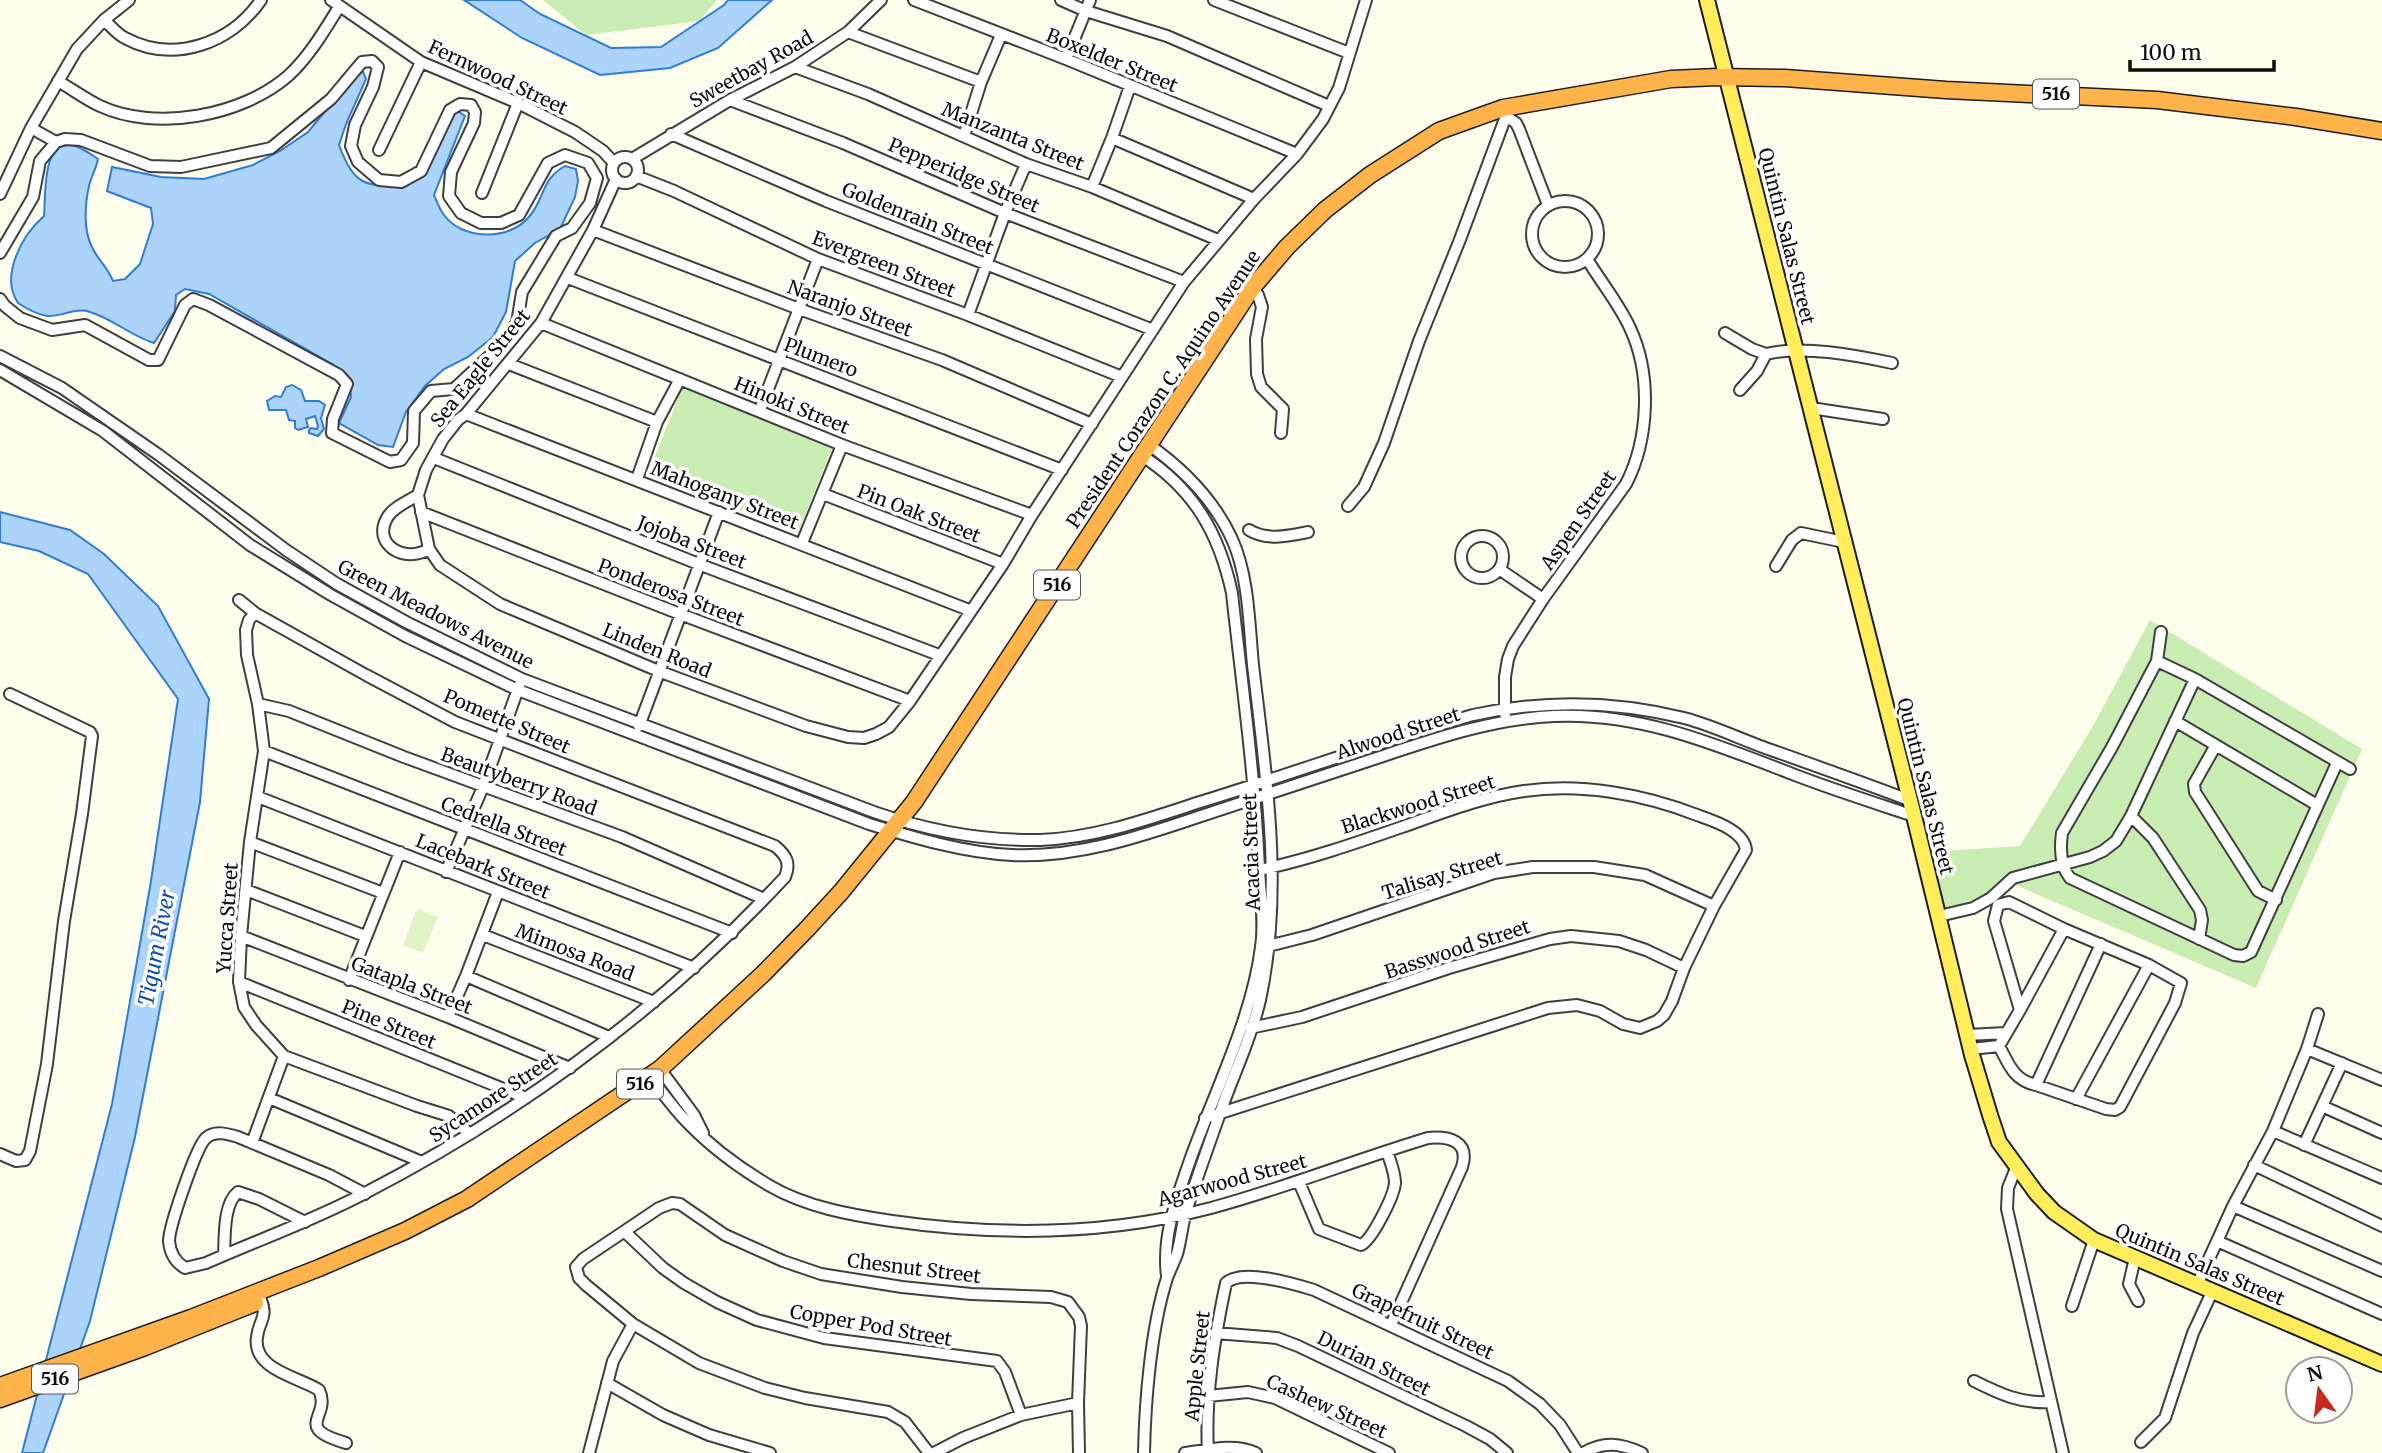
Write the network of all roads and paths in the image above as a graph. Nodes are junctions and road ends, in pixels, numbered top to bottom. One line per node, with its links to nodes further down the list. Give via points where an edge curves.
1 (129, 0): 11 (street)
2 (261, 0): 11 (street, via 232,30 183,50 140,45 122,37)
3 (881, 0): 12 (street, Sweetbay Road)
4 (914, 0): 13 (street, Boxelder Street)
5 (1060, 0): 10 (street)
6 (1214, 0): 14 (street)
7 (1366, 0): 14 (street)
8 (1707, 0): 18 (main road, Quintin Salas Street)
9 (335, 3): 16 (street, Fernwood Street); 19 (street, via 314,47 288,76 229,110 186,117 126,114 101,106)
10 (1088, 6): 15 (street); 24 (street)
11 (104, 20): 19 (street, via 76,49)
12 (848, 32): 17 (street, Sweetbay Road); 20 (street)
13 (1001, 35): 15 (street, Boxelder Street); 20 (street)
14 (1349, 53): 24 (street)
15 (1066, 59): 21 (street, Boxelder Street)
16 (421, 62): 23 (street, Fernwood Street); 32 (street)
17 (795, 67): 22 (street, Sweetbay Road); 29 (street, Manzanta Street)
18 (1728, 78): 25 (highway, President Corazon C. Aquino Avenue / 516, via 1671,79); 27 (highway, President Corazon C. Aquino Avenue / 516, via 2157,100); 60 (main road, Quintin Salas Street)
19 (58, 81): 26 (street)
20 (981, 82): 29 (street)
21 (1129, 86): 30 (street); 33 (street, Boxelder Street)
22 (730, 100): 28 (street, Sweetbay Road); 44 (street, Pepperidge Street)
23 (518, 103): 35 (street, Fernwood Street, via 575,132); 40 (street)
24 (1329, 106): 33 (street)
25 (1505, 112): 43 (street, via 1521,132); 53 (highway, President Corazon C. Aquino Avenue / 516, via 1439,131 1370,175 1307,226); 84 (street, via 1384,443 1364,487)
26 (32, 128): 31 (street); 41 (street)
27 (2382, 131)
28 (671, 134): 34 (street, Sweetbay Road); 50 (street, Goldenrain Street)
29 (964, 136): 36 (street, Manzanta Street)
30 (1112, 138): 39 (street); 42 (street)
31 (56, 142): 47 (street, via 40,161 33,197); 54 (street, via 81,140 150,166 181,167 271,148 331,99 362,62 372,61 378,67 351,146 358,162 379,180 401,182 421,171 450,110 460,104 471,105 475,112 451,172 449,196 461,213 481,223 501,223 519,215 548,163 565,155 588,163 597,178 590,203 572,228 555,236 522,292 517,323 454,389 431,391 414,411 413,443 401,460 390,462 332,433 347,384 339,375 209,304 193,299 185,305 158,360 85,325 52,330 20,318)
32 (379, 150)
33 (1297, 154): 42 (street)
34 (632, 159): 35 (street, via 624,157); 37 (street)
35 (614, 163): 38 (street)
36 (1026, 164): 39 (street, Manzanta Street); 44 (street)
37 (636, 176): 38 (street, via 625,182); 49 (street, Evergreen Street)
38 (616, 179): 45 (street, Sea Eagle Street)
39 (1093, 187): 46 (street, Manzanta Street)
40 (482, 193)
41 (0, 194)
42 (1254, 199): 46 (street)
43 (1548, 205): 48 (street, via 1567,200 1593,214 1598,243); 48 (street, via 1532,229 1541,257 1569,267)
44 (1005, 213): 50 (street); 52 (street, Pepperidge Street)
45 (593, 230): 51 (street, Sea Eagle Street); 55 (street, Naranjo Street)
46 (1218, 240): 52 (street)
47 (0, 253)
48 (1587, 259): 97 (street, Aspen Street, via 1636,344 1644,389 1642,440 1626,484)
49 (818, 260): 55 (street); 56 (street, Evergreen Street)
50 (988, 265): 56 (street); 58 (street, Goldenrain Street)
51 (568, 278): 57 (street, Sea Eagle Street); 63 (street, Plumero)
52 (1184, 282): 58 (street)
53 (1252, 288): 76 (street, via 1262,307 1256,338 1257,374 1261,387 1283,409); 78 (highway, President Corazon C. Aquino Avenue / 516)
54 (0, 299)
55 (800, 309): 63 (street); 75 (street, Naranjo Street, via 942,360)
56 (968, 314): 67 (street, Evergreen Street)
57 (541, 323): 65 (street, Sea Eagle Street); 68 (street, Hinoki Street)
58 (1153, 330): 67 (street)
59 (1725, 332): 61 (street)
60 (1796, 350): 61 (street); 64 (street); 70 (main road, Quintin Salas Street)
61 (1766, 355): 69 (street)
62 (0, 356): 107 (street, Green Meadows Avenue, via 62,388 120,427 337,584)
63 (780, 360): 71 (street); 80 (street, Plumero)
64 (1892, 363)
65 (509, 364): 72 (street, Sea Eagle Street); 74 (street)
66 (0, 370): 107 (street, Green Meadows Avenue, via 103,431 250,545 319,587 405,636)
67 (1122, 377): 75 (street)
68 (680, 379): 71 (street, Hinoki Street); 74 (street)
69 (1740, 390)
70 (1811, 408): 73 (street); 90 (main road, Quintin Salas Street)
71 (760, 410): 77 (street, Hinoki Street)
72 (466, 414): 79 (street, Sea Eagle Street, via 443,439); 81 (street, Mahogany Street)
73 (1883, 419)
74 (657, 422): 81 (street)
75 (1092, 424): 80 (street)
76 (1281, 433)
77 (842, 444): 83 (street); 87 (street, Hinoki Street)
78 (1144, 449): 122 (street, Acacia Street, via 1171,461 1194,483 1218,515 1238,555); 123 (street, Acacia Street, via 1185,491 1223,554 1232,593); 133 (highway, President Corazon C. Aquino Avenue / 516)
79 (434, 458): 82 (street, Sea Eagle Street); 94 (street, Jojoba Street)
80 (1062, 470): 87 (street)
81 (637, 479): 86 (street, Mahogany Street)
82 (418, 495): 85 (street); 92 (street, via 386,518 385,536 391,548 405,555 418,556)
83 (822, 495): 91 (street); 93 (street, Pin Oak Street)
84 (1348, 506)
85 (421, 512): 92 (street); 101 (street, Ponderosa Street)
86 (719, 512): 91 (street, Mahogany Street); 94 (street)
87 (1032, 515): 93 (street)
88 (1249, 530): 89 (street, via 1267,537)
89 (1308, 532)
90 (1844, 542): 95 (street, via 1801,533); 129 (main road, Quintin Salas Street)
91 (802, 544): 99 (street, Mahogany Street)
92 (429, 549): 105 (street, Linden Road, via 447,571 500,604)
93 (1003, 564): 99 (street)
94 (701, 565): 101 (street); 103 (street, Jojoba Street)
95 (1776, 566)
96 (1499, 569): 97 (street)
97 (1543, 599): 111 (street, Aspen Street, via 1508,659)
98 (239, 600): 100 (street, Pomette Street)
99 (970, 610): 103 (street)
100 (255, 613): 110 (street, Yucca Street, via 246,630); 116 (street, Pomette Street, via 455,722)
101 (680, 614): 105 (street); 109 (street, Ponderosa Street)
102 (2161, 632): 104 (street)
103 (939, 655): 109 (street)
104 (2157, 661): 106 (street); 138 (street, via 2062,833)
105 (661, 672): 109 (street, Linden Road, via 848,737 864,738 889,727); 114 (street)
106 (2195, 679): 113 (street); 119 (street)
107 (520, 685): 114 (street, Green Meadows Avenue); 115 (street, Green Meadows Avenue); 116 (street)
108 (10, 694): 192 (street, via 75,723 92,736 52,1034 30,1151 20,1162)
109 (910, 701)
110 (258, 704): 118 (street, Yucca Street); 124 (street, Beautyberry Road, via 289,711)
111 (1504, 708): 112 (street, Aspen Street); 121 (street, Alwood Street, via 1603,705 1684,718); 122 (street, Alwood Street, via 1436,725)
112 (1505, 720): 125 (street, Alwood Street, via 1556,716 1636,722 1739,752); 126 (street, Alwood Street)
113 (2175, 721): 117 (street); 132 (street)
114 (641, 723): 115 (street); 133 (street, Green Meadows Avenue)
115 (636, 736): 133 (street, Green Meadows Avenue)
116 (501, 740): 124 (street); 136 (street, Pomette Street)
117 (2216, 745): 130 (street); 146 (street, via 2194,784 2195,792 2258,891)
118 (264, 751): 127 (street, Yucca Street); 134 (street, Cedrella Street)
119 (2337, 763): 120 (street); 130 (street)
120 (2350, 769)
121 (1837, 772): 125 (street); 129 (street, Alwood Street)
122 (1266, 782): 123 (street, Alwood Street); 126 (street, Acacia Street)
123 (1255, 785): 128 (street, Acacia Street); 133 (street, Alwood Street, via 1126,826 1070,837 988,837)
124 (483, 787): 134 (street); 145 (street, Beautyberry Road, via 622,837)
125 (1831, 788): 131 (street, Alwood Street)
126 (1268, 794): 128 (street, Alwood Street); 139 (street, Acacia Street)
127 (258, 797): 135 (street, Yucca Street); 137 (street, Lacebark Street)
128 (1256, 798): 133 (street, Alwood Street, via 1128,840 1072,852 988,853); 140 (street, Acacia Street)
129 (1909, 800): 131 (main road, Quintin Salas Street)
130 (2317, 806): 146 (street)
131 (1914, 816): 148 (main road, Quintin Salas Street)
132 (2131, 816): 138 (street, via 2104,851); 154 (street, via 2153,838 2200,910)
133 (895, 826): 177 (highway, President Corazon C. Aquino Avenue / 516, via 806,930)
134 (465, 829): 141 (street); 150 (street, Cedrella Street)
135 (250, 842): 142 (street, Yucca Street); 144 (street)
136 (775, 846): 145 (street, Sycamore Street, via 784,853 788,869)
137 (400, 852): 141 (street, Lacebark Street); 144 (street)
138 (2063, 865): 148 (street, via 2013,878 1973,908); 154 (street, via 2070,878)
139 (1272, 867): 140 (street, Blackwood Street); 147 (street, Blackwood Street, via 1483,799 1553,789 1603,791 1669,804 1739,835 1745,844 1744,856); 156 (street, Acacia Street)
140 (1259, 870): 156 (street, Acacia Street)
141 (446, 872): 143 (street, Lacebark Street)
142 (246, 890): 152 (street, Yucca Street); 153 (street)
143 (498, 892): 151 (street); 158 (street, Lacebark Street)
144 (383, 894): 153 (street)
145 (764, 899): 150 (street, Sycamore Street)
146 (2276, 900): 154 (street, via 2251,952 2234,955)
147 (1714, 906): 156 (street, Talisay Street, via 1638,874 1594,866 1533,867 1494,873); 159 (street)
148 (1939, 916): 171 (main road, Quintin Salas Street)
149 (2064, 929): 155 (street); 164 (street); 164 (street, via 2009,902 1995,910 1994,921)
150 (732, 933): 158 (street, Sycamore Street)
151 (483, 935): 160 (street); 163 (street, Mimosa Road)
152 (241, 936): 161 (street, Gatapla Street); 162 (street, Yucca Street)
153 (365, 936): 161 (street)
154 (2199, 939)
155 (2101, 944): 157 (street); 179 (street)
156 (1266, 947): 167 (street, Acacia Street); 168 (street, Acacia Street)
157 (2149, 965): 182 (street); 182 (street, via 2180,980 2181,987 2126,1097 2115,1110)
158 (694, 968): 163 (street, Sycamore Street)
159 (1684, 968): 168 (street, Basswood Street, via 1619,941 1571,936); 184 (street, via 1664,1016 1647,1027 1631,1027 1577,1005 1548,1008)
160 (466, 976): 166 (street); 170 (street)
161 (349, 979): 166 (street, Gatapla Street)
162 (239, 982): 174 (street, Yucca Street, via 244,1007); 181 (street, Pine Street)
163 (654, 1002): 170 (street, Sycamore Street)
164 (2021, 1010): 169 (street)
165 (2318, 1014): 173 (street)
166 (448, 1017): 176 (street, Gatapla Street)
167 (1240, 1028): 168 (street, Basswood Street); 185 (street, Acacia Street)
168 (1253, 1028): 184 (street, Acacia Street)
169 (2006, 1033): 171 (street); 172 (street)
170 (609, 1037): 176 (street, Sycamore Street)
171 (1969, 1042): 172 (street); 195 (main road, Quintin Salas Street, via 1999,1142)
172 (1999, 1046): 179 (street, via 2014,1074)
173 (2307, 1049): 175 (street); 186 (street)
174 (284, 1056): 180 (street); 188 (street, Yucca Street, via 449,1116)
175 (2342, 1063): 178 (street); 183 (street)
176 (570, 1069): 181 (street, Sycamore Street)
177 (655, 1073): 201 (street, Agarwood Street, via 687,1122 720,1152 772,1187 861,1217 1014,1231); 209 (highway, President Corazon C. Aquino Avenue / 516, via 467,1199)
178 (2382, 1080)
179 (2035, 1085): 182 (street)
180 (269, 1098): 189 (street); 193 (street)
181 (526, 1098): 188 (street, Sycamore Street)
182 (2077, 1099)
183 (2322, 1106): 187 (street); 190 (street)
184 (1220, 1113): 185 (street); 200 (street, Acacia Street)
185 (1205, 1118): 201 (street, Acacia Street)
186 (2273, 1131): 190 (street); 194 (street)
187 (2382, 1133)
188 (470, 1134): 193 (street, Sycamore Street)
189 (253, 1143): 198 (street); 207 (street, Sycamore Street, via 228,1134 207,1137 198,1149 173,1224 170,1247 179,1264 194,1267)
190 (2304, 1145): 196 (street)
191 (1387, 1151): 197 (street, Agarwood Street); 197 (street, via 1394,1188 1365,1244 1319,1229); 220 (street, Agarwood Street, via 1428,1138 1446,1138 1460,1146 1465,1158)
192 (0, 1154)
193 (422, 1162): 198 (street, Sycamore Street)
194 (2254, 1165): 199 (street); 203 (street)
195 (2016, 1168): 205 (main road, Quintin Salas Street, via 2054,1212); 228 (street, via 2008,1188 2007,1209)
196 (2382, 1178)
197 (1299, 1182): 200 (street, Agarwood Street)
198 (365, 1194): 202 (street, Sycamore Street)
199 (2233, 1206): 206 (street); 210 (street)
200 (1185, 1213): 201 (street, Agarwood Street); 211 (street, Acacia Street)
201 (1171, 1217): 211 (street, Acacia Street, via 1165,1250)
202 (305, 1222): 207 (street, Sycamore Street); 207 (street, via 238,1192 228,1215)
203 (2382, 1226)
204 (625, 1232): 219 (street, Chesnut Street, via 576,1267 586,1286); 229 (street, Chesnut Street, via 666,1205 680,1204 725,1235 821,1274 902,1287 1062,1299 1075,1310 1082,1326); 230 (street, Copper Pod Street, via 684,1283 757,1320 836,1340 997,1361)
205 (2094, 1240): 208 (main road, Quintin Salas Street); 217 (street)
206 (2217, 1241): 213 (street); 218 (street)
207 (224, 1255)
208 (2135, 1258): 213 (main road, Quintin Salas Street); 216 (street, via 2129,1284)
209 (319, 1269): 215 (highway, President Corazon C. Aquino Avenue / 516); 222 (highway, President Corazon C. Aquino Avenue / 516)
210 (2382, 1271)
211 (1167, 1278): 240 (street, Acacia Street, via 1149,1379)
212 (1226, 1283): 220 (street, Grapefruit Street, via 1239,1276 1294,1284); 221 (street, Apple Street)
213 (2198, 1283): 214 (main road, Quintin Salas Street)
214 (2213, 1290): 223 (main road, Quintin Salas Street); 231 (street, via 2193,1333 2165,1418)
215 (261, 1300): 222 (highway, President Corazon C. Aquino Avenue / 516, via 232,1314); 232 (street, via 265,1312 256,1339 263,1359 319,1390 318,1429 322,1435)
216 (2138, 1301)
217 (2072, 1306)
218 (2382, 1314)
219 (634, 1324): 225 (street, via 619,1348); 237 (street, via 699,1363 765,1388 888,1412 905,1422)
220 (1391, 1325): 245 (street, Grapefruit Street, via 1508,1381 1547,1411)
221 (1215, 1333): 227 (street, Apple Street); 244 (street, Durian Street, via 1277,1338 1298,1346 1466,1426)
222 (105, 1355): 226 (highway, President Corazon C. Aquino Avenue / 516)
223 (2382, 1364)
224 (1974, 1381): 228 (street, via 2008,1398)
225 (607, 1383): 233 (street); 236 (street, via 709,1435)
226 (1, 1392)
227 (1208, 1396): 234 (street, Apple Street); 243 (street, Cashew Street, via 1248,1392 1275,1398)
228 (2051, 1402): 248 (street)
229 (1078, 1403): 230 (street); 239 (street, Chesnut Street)
230 (1021, 1415): 238 (street)
231 (2141, 1442)
232 (346, 1443)
233 (590, 1450): 235 (street)
234 (1207, 1452): 241 (street); 242 (street, via 1240,1448)
235 (603, 1453)
236 (770, 1453)
237 (929, 1453)
238 (934, 1453)
239 (1079, 1453)
240 (1144, 1453)
241 (1185, 1453)
242 (1256, 1453)
243 (1390, 1453)
244 (1507, 1453)
245 (1578, 1453)
246 (1583, 1453): 247 (street, via 1616,1443)
247 (1642, 1453)
248 (2063, 1453)

